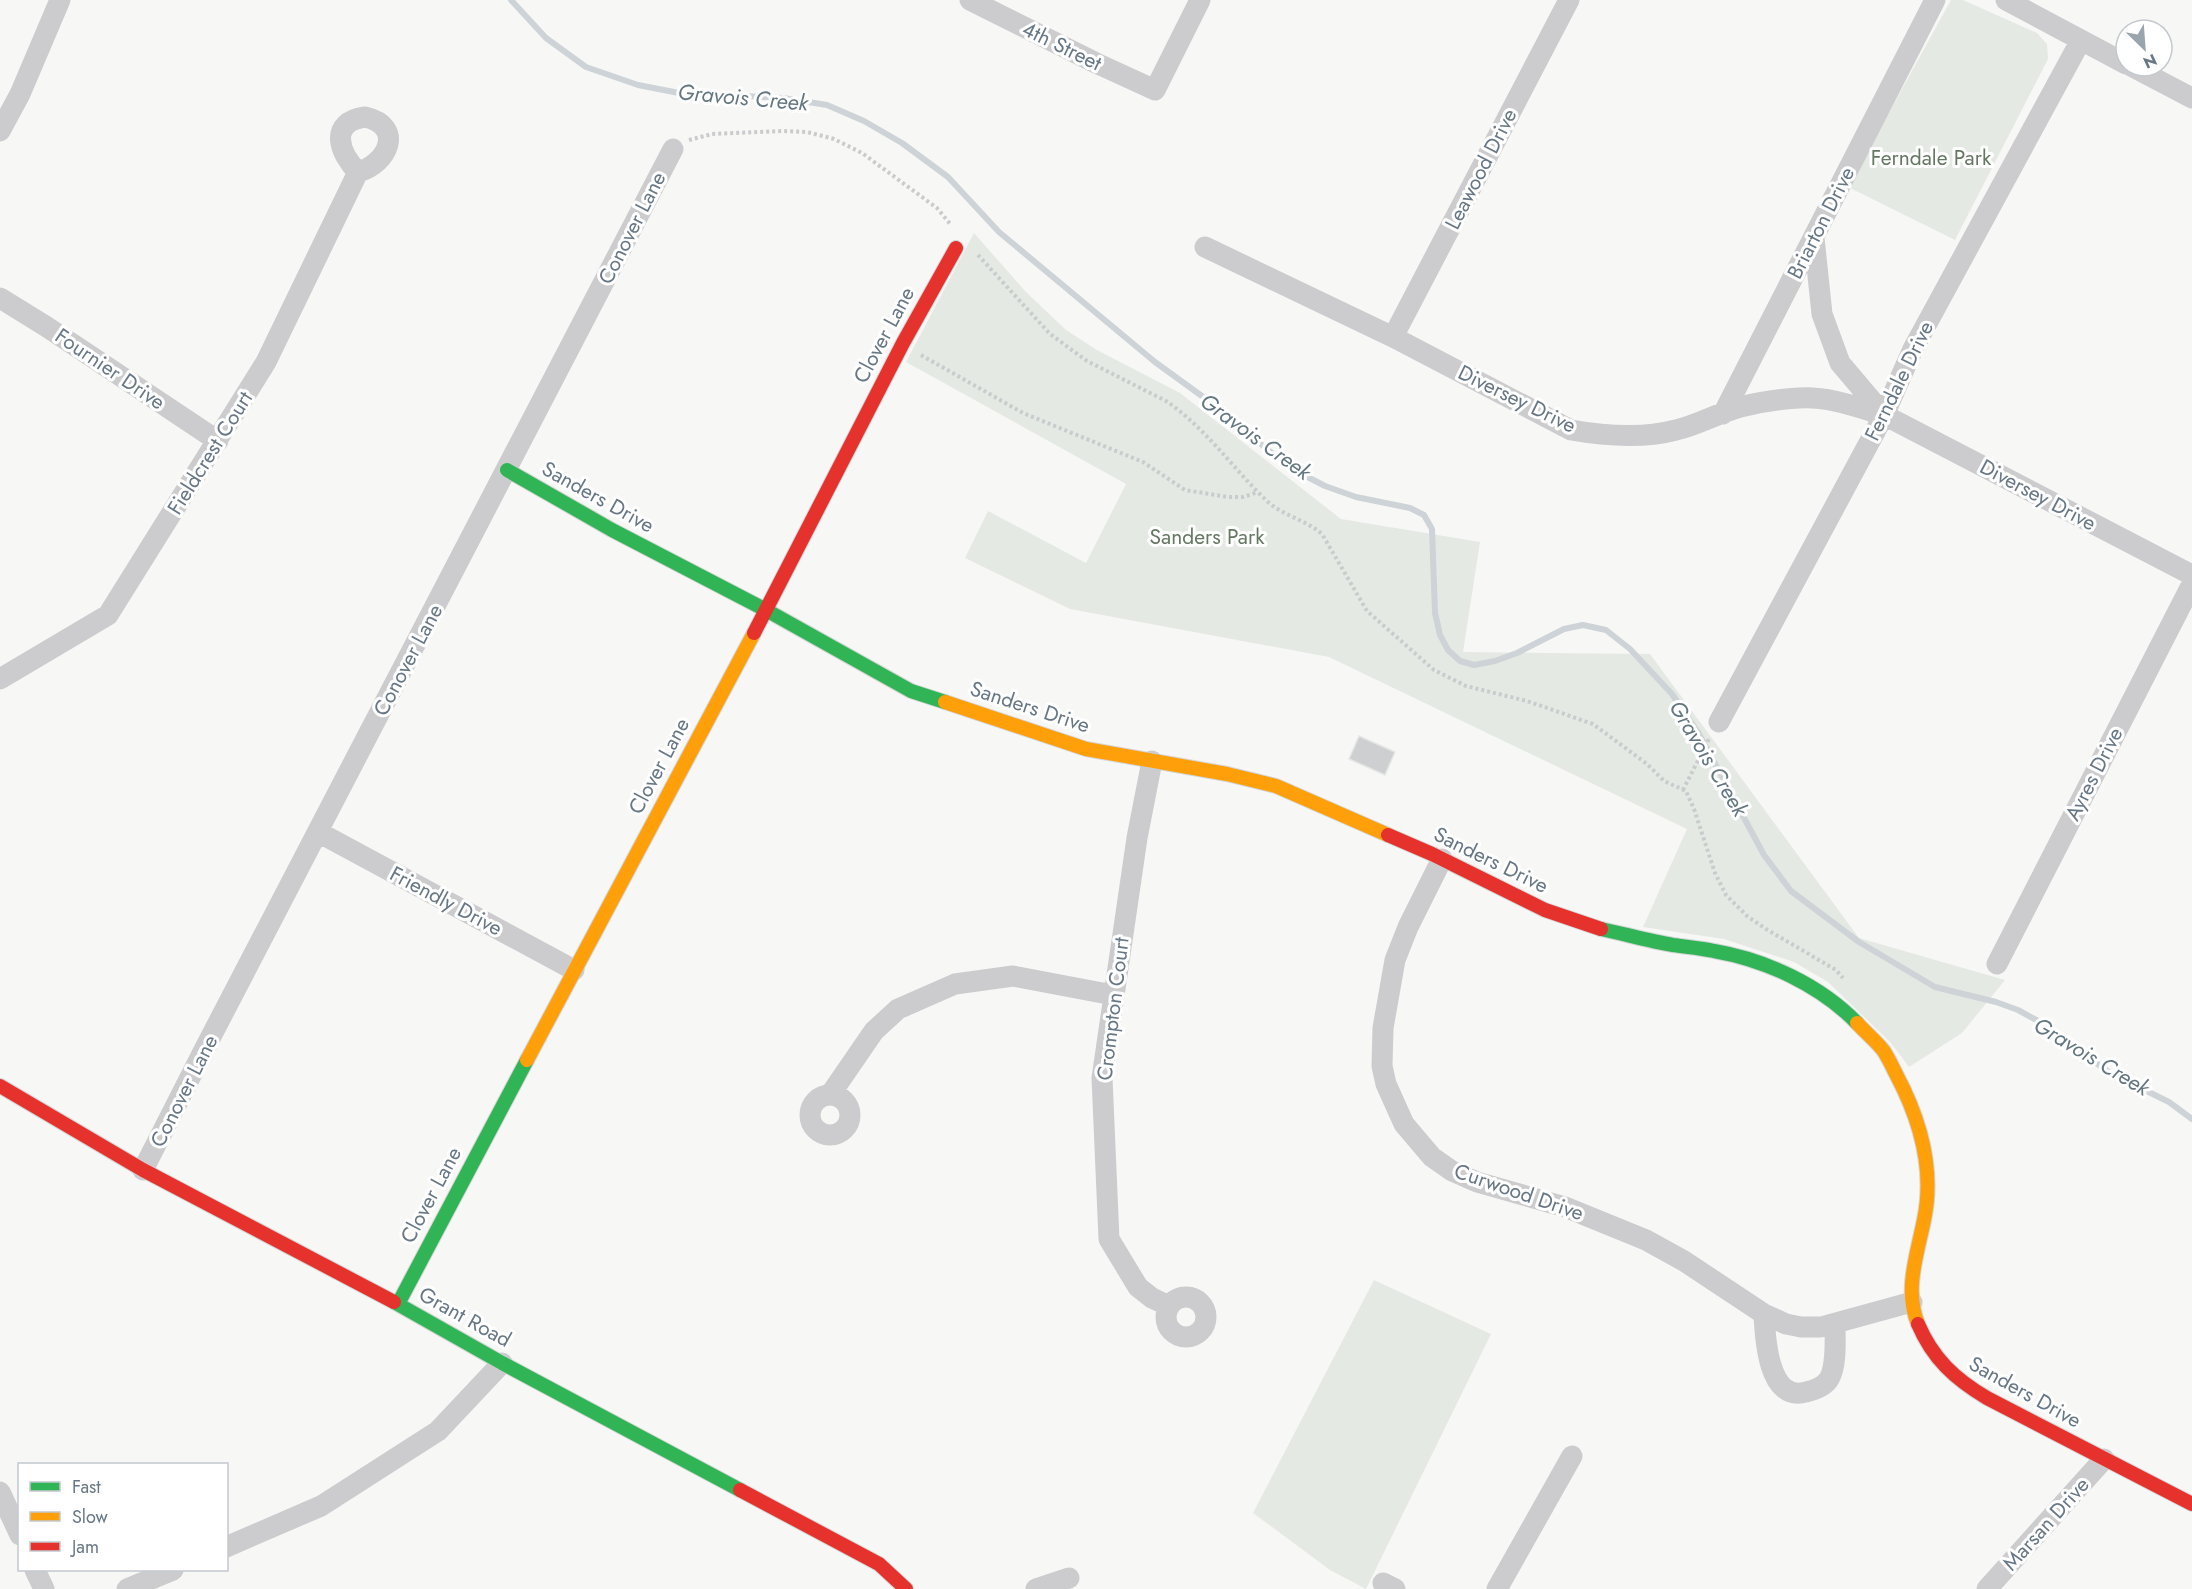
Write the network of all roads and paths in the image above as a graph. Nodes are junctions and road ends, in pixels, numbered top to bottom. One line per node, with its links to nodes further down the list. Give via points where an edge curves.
1 (60, 0): 11 (street)
2 (970, 0): 3 (street, 4th Street, via 1155,90)
3 (1200, 0)
4 (1569, 0): 20 (street, Leawood Drive)
5 (1935, 0): 15 (street, Briarton Drive)
6 (2006, 0): 7 (street)
7 (2081, 40): 8 (street); 23 (street, Ferndale Drive, via 1912,349)
8 (2114, 58)
9 (2154, 78): 10 (street)
10 (2192, 98)
11 (0, 131)
12 (673, 149): 14 (path, via 684,141 712,134 782,131 824,135 862,153 937,208); 25 (street, Conover Lane)
13 (358, 172): 24 (street, Fieldcrest Court, via 266,362)
14 (956, 230)
15 (1814, 238): 22 (street, Briarton Drive); 23 (street, Diversey Drive, via 1822,314 1840,363)
16 (1205, 247): 20 (street, Diversey Drive)
17 (956, 248): 21 (street, Clover Lane)
18 (978, 254): 26 (path, via 1050,334 1086,360 1167,400)
19 (0, 298): 24 (street, Fournier Drive)
20 (1393, 337): 22 (street, Diversey Drive, via 1571,430 1639,435 1673,431)
21 (903, 343): 26 (path, via 1023,413 1143,462 1185,489 1228,497); 29 (street, Clover Lane)
22 (1723, 414): 23 (street, Diversey Drive, via 1740,407 1817,398)
23 (1884, 415): 27 (street, Diversey Drive); 31 (street, Ferndale Drive)
24 (218, 441): 30 (street, Fieldcrest Court, via 108,615)
25 (507, 470): 29 (street, Sanders Drive); 34 (street, Conover Lane)
26 (1258, 492): 33 (path, via 1276,508 1322,534 1367,611 1434,670 1467,686 1593,724 1664,781)
27 (2192, 575)
28 (2192, 584): 36 (street, Ayres Drive)
29 (766, 610): 32 (street, Sanders Drive, via 911,690 1086,749); 37 (street, Clover Lane)
30 (0, 679)
31 (1717, 725): 33 (path)
32 (1152, 761): 35 (street, Sanders Drive, via 1276,786); 38 (street, Crompton Court)
33 (1683, 790): 39 (path, via 1689,796 1709,859 1726,895 1766,929 1840,973 1844,985)
34 (318, 832): 37 (street, Friendly Drive); 42 (street, Conover Lane)
35 (1442, 859): 39 (street, Sanders Drive, via 1545,910 1588,926 1759,963 1823,994); 46 (street, Curwood Drive, via 1395,960 1385,1009 1382,1066 1404,1124 1432,1157 1452,1171 1565,1207 1646,1240)
36 (1997, 964)
37 (574, 970): 44 (street, Clover Lane)
38 (1113, 995): 41 (street, via 1013,975 955,984 898,1010 874,1031); 45 (street, Crompton Court, via 1102,1078 1109,1239 1138,1287)
39 (1841, 1009): 43 (street, Sanders Drive, via 1883,1050 1897,1073 1925,1147 1928,1193 1912,1274)
40 (0, 1086): 42 (street, Grant Road)
41 (830, 1095)
42 (143, 1170): 44 (street, Grant Road)
43 (1912, 1302): 47 (street, Curwood Drive); 50 (street, Sanders Drive, via 1923,1337 1950,1373 1987,1398)
44 (398, 1304): 48 (street, Grant Road)
45 (1169, 1306)
46 (1764, 1314): 47 (street, Curwood Drive, via 1801,1327); 47 (street, via 1769,1366 1784,1389 1792,1393 1802,1394 1821,1387 1829,1378)
47 (1835, 1323)
48 (502, 1363): 54 (street, via 438,1431 321,1506); 60 (street, Grant Road, via 879,1564)
49 (1572, 1456): 62 (street)
50 (2104, 1459): 52 (street, Sanders Drive); 63 (street, Marsan Drive)
51 (0, 1492): 53 (street)
52 (2192, 1504)
53 (18, 1530)
54 (228, 1545)
55 (36, 1571): 58 (street)
56 (168, 1571): 59 (street)
57 (1069, 1578): 61 (street)
58 (44, 1589)
59 (127, 1589)
60 (906, 1589)
61 (1036, 1589)
62 (1497, 1589)
63 (1987, 1589)

